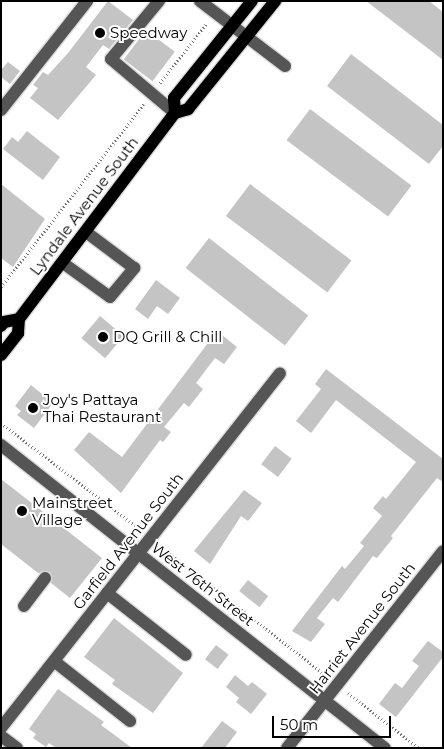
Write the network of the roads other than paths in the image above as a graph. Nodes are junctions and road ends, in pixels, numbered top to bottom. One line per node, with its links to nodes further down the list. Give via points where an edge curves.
1 (87, 1): 9 (street)
2 (159, 1): 10 (street, via 111,59)
3 (200, 1): 6 (street)
4 (252, 1): 6 (main road, Lyndale Avenue South)
5 (275, 1): 7 (main road, Lyndale Avenue South)
6 (231, 25): 7 (street); 10 (main road, Lyndale Avenue South, via 174,98)
7 (248, 37): 8 (street); 10 (main road, Lyndale Avenue South, via 188,109)
8 (284, 66)
9 (1, 110)
10 (175, 113): 11 (main road, Lyndale Avenue South)
11 (86, 232): 12 (main road, Lyndale Avenue South); 12 (street, via 134,268 110,297)
12 (63, 263): 13 (main road, Lyndale Avenue South)
13 (19, 319): 14 (main road); 15 (main road, Lyndale Avenue South, via 18,333)
14 (2, 323)
15 (1, 355)
16 (280, 374): 19 (street, Garfield Avenue South)
17 (1, 445): 19 (street, West 76th Street)
18 (443, 551): 25 (street, Harriet Avenue South)
19 (138, 555): 21 (street, Garfield Avenue South); 25 (street, West 76th Street)
20 (45, 578): 22 (street)
21 (107, 593): 23 (street); 24 (street, Garfield Avenue South)
22 (24, 606)
23 (186, 655)
24 (54, 661): 26 (street); 27 (street, Garfield Avenue South)
25 (325, 701): 30 (street, Harriet Avenue South); 31 (street, West 76th Street)
26 (130, 721)
27 (1, 728)
28 (1, 736): 29 (street)
29 (17, 748)
30 (288, 748)
31 (385, 748)

